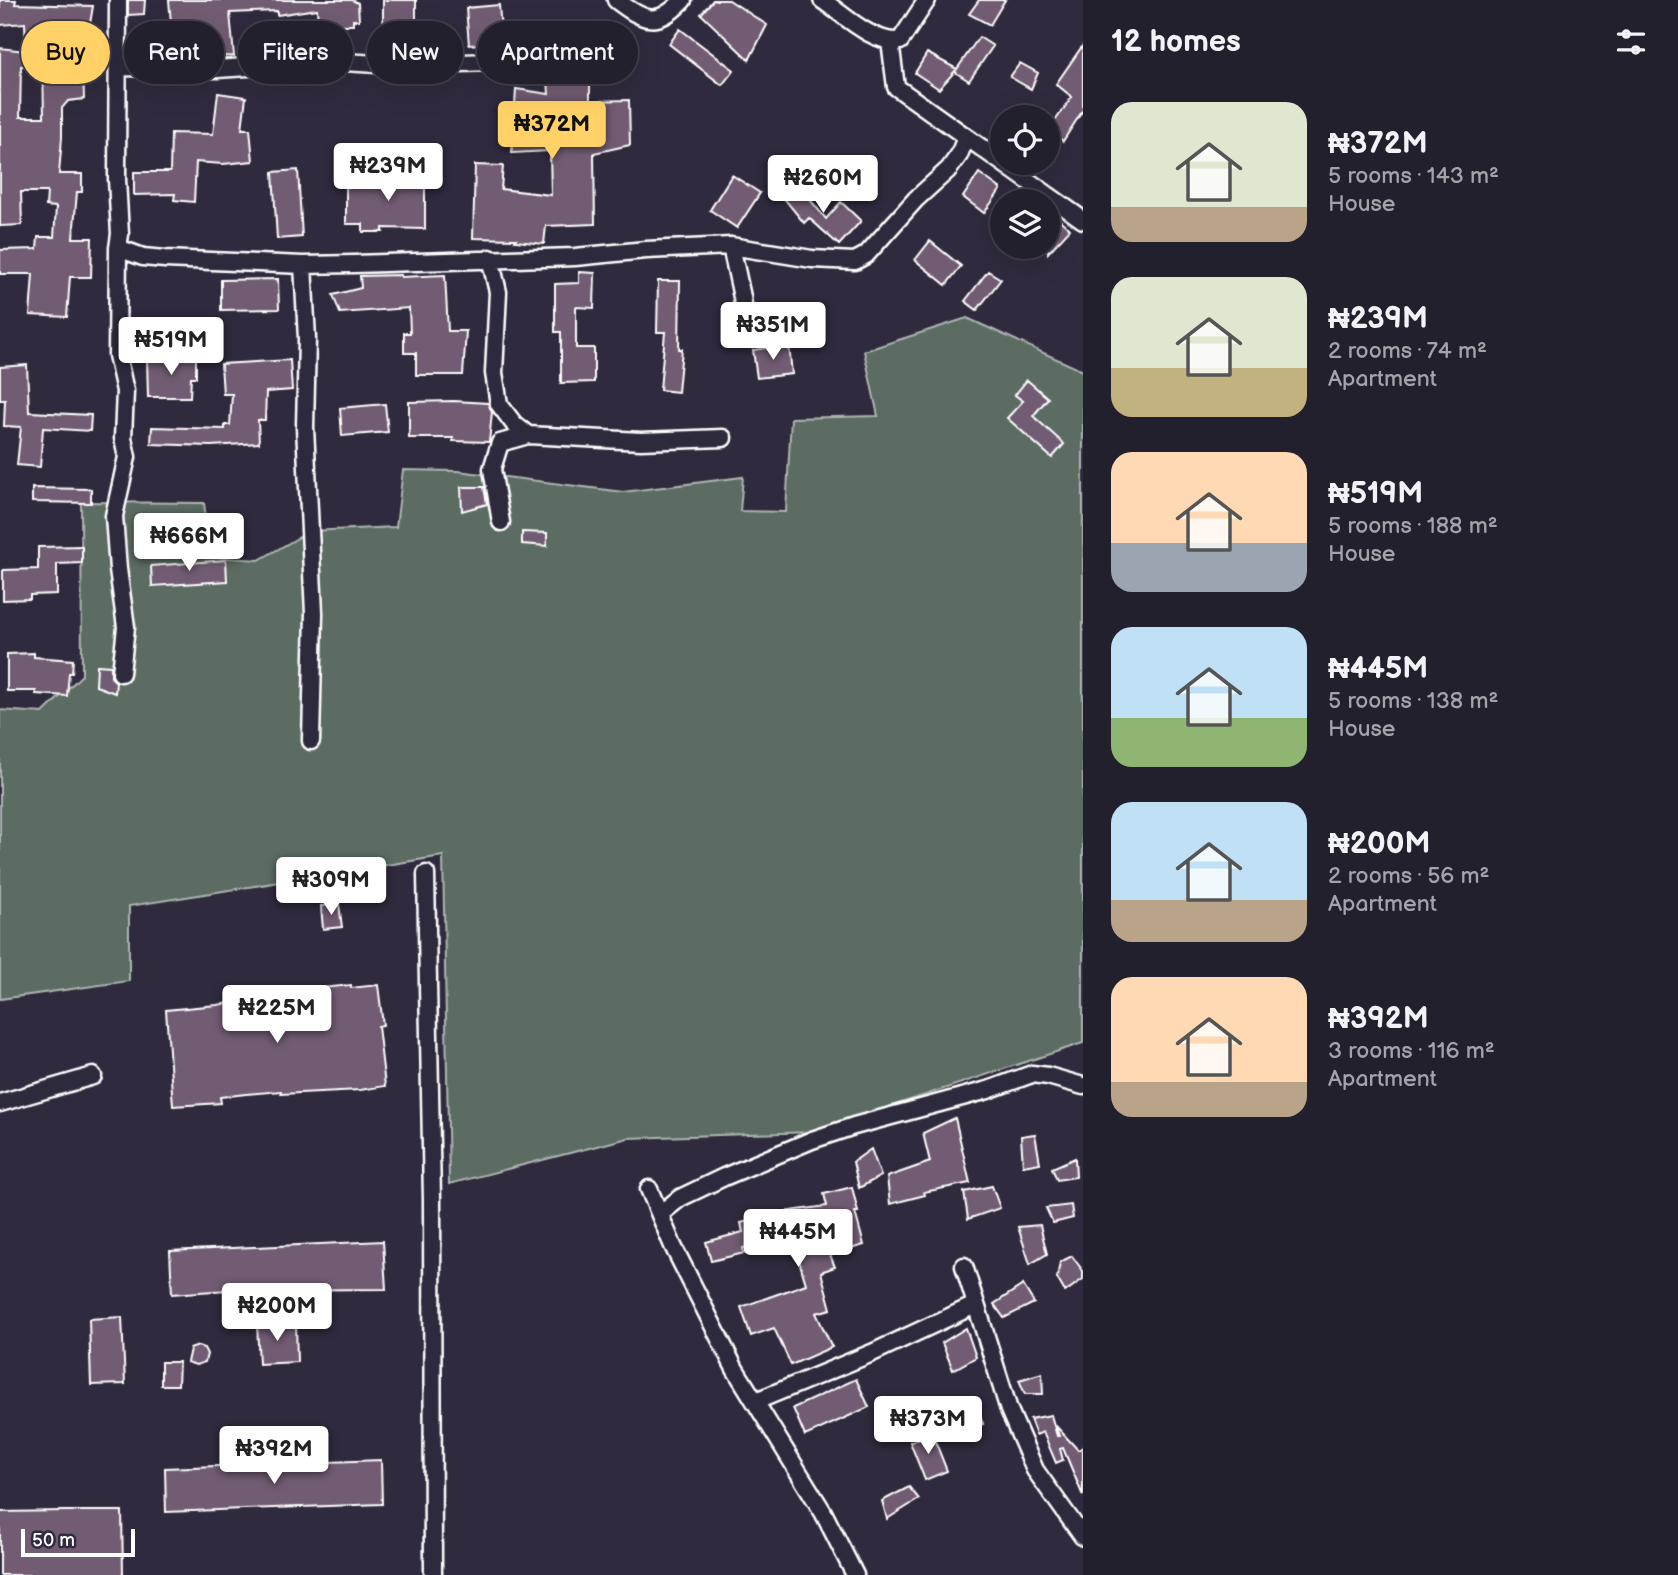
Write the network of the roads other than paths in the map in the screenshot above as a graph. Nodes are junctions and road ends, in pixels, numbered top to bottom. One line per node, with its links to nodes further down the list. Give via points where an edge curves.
1 (118, 0): 8 (street)
2 (616, 0): 3 (street, via 648,19 670,13)
3 (683, 0)
4 (822, 0): 6 (street)
5 (927, 0): 6 (street, via 900,41)
6 (890, 41): 9 (street, via 896,87)
7 (477, 62): 8 (street, via 394,65 310,60 218,69)
8 (119, 68): 12 (street)
9 (966, 137): 10 (street); 11 (street, via 949,169 855,261)
10 (1083, 220)
11 (731, 246): 13 (street); 15 (street)
12 (118, 248): 14 (street, via 143,257); 19 (street, via 117,355 125,391 127,457 114,516 126,627)
13 (490, 258): 14 (street); 16 (street, via 498,292 494,373 499,404)
14 (303, 265): 20 (street, via 314,613)
15 (747, 337)
16 (528, 435): 17 (street, via 641,441); 18 (street, via 500,443 492,469)
17 (723, 438)
18 (501, 522)
19 (121, 673)
20 (311, 741)
21 (426, 874): 31 (street)
22 (93, 1076): 24 (street)
23 (1083, 1086): 26 (street, via 1032,1074 854,1126 724,1177 680,1198)
24 (0, 1103)
25 (649, 1189): 26 (street)
26 (660, 1214): 29 (street, via 735,1368)
27 (964, 1266): 28 (street)
28 (975, 1305): 29 (street); 30 (street, via 1009,1410 1035,1470)
29 (756, 1401): 32 (street)
30 (1083, 1537)
31 (433, 1575)
32 (855, 1575)

